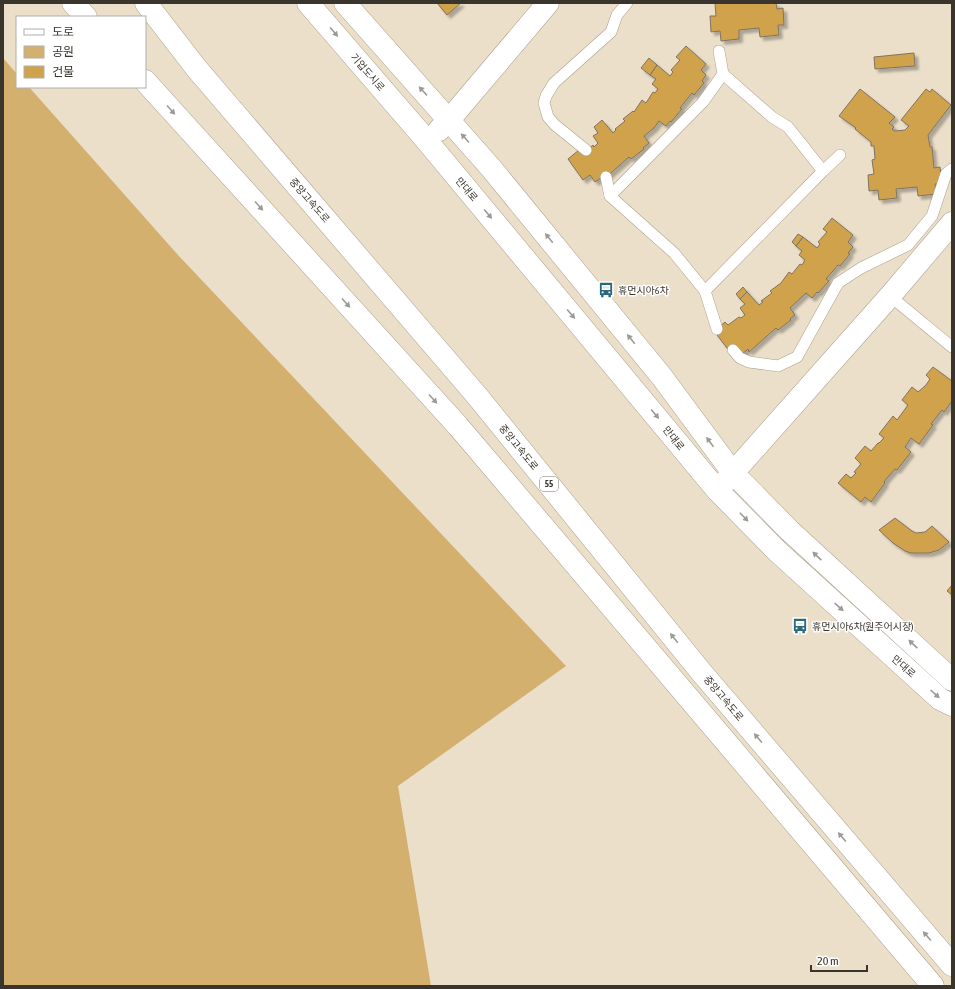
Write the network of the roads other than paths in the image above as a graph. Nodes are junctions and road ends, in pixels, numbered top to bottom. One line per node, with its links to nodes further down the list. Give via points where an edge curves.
1 (73, 3): 7 (main road)
2 (146, 3): 29 (main road, 중앙고속도로 / 55, one-way to 2, via 702,673 478,397 198,69)
3 (308, 3): 12 (main road, 기업도시로, one-way to 12)
4 (345, 3): 11 (main road, one-way to 4)
5 (548, 3): 11 (main road)
6 (627, 3): 13 (lane, via 617,15 612,32 554,83 544,102 548,117)
7 (85, 16)
8 (719, 51): 9 (lane)
9 (723, 74): 16 (lane, via 772,117 788,127); 18 (lane, via 703,102)
10 (146, 82): 30 (main road, one-way to 30, via 458,426)
11 (449, 120): 12 (main road); 25 (main road, one-way to 11, via 662,378)
12 (428, 141): 26 (main road, 만대로, one-way to 26)
13 (586, 150)
14 (840, 155): 16 (lane)
15 (952, 169): 24 (lane, via 946,174 932,216 908,245 838,282 798,357 778,366 749,362 740,358)
16 (823, 171): 20 (lane)
17 (606, 177): 18 (lane)
18 (610, 196): 20 (lane, via 674,253)
19 (952, 223): 21 (main road)
20 (705, 291): 22 (lane)
21 (890, 296): 23 (lane); 25 (main road)
22 (717, 329)
23 (952, 346)
24 (733, 350)
25 (733, 473): 26 (main road); 27 (main road, one-way to 25, via 790,531)
26 (717, 490): 28 (main road, 만대로, one-way to 28, via 777,551 940,699)
27 (952, 680)
28 (952, 705)
29 (952, 965)
30 (933, 986)

